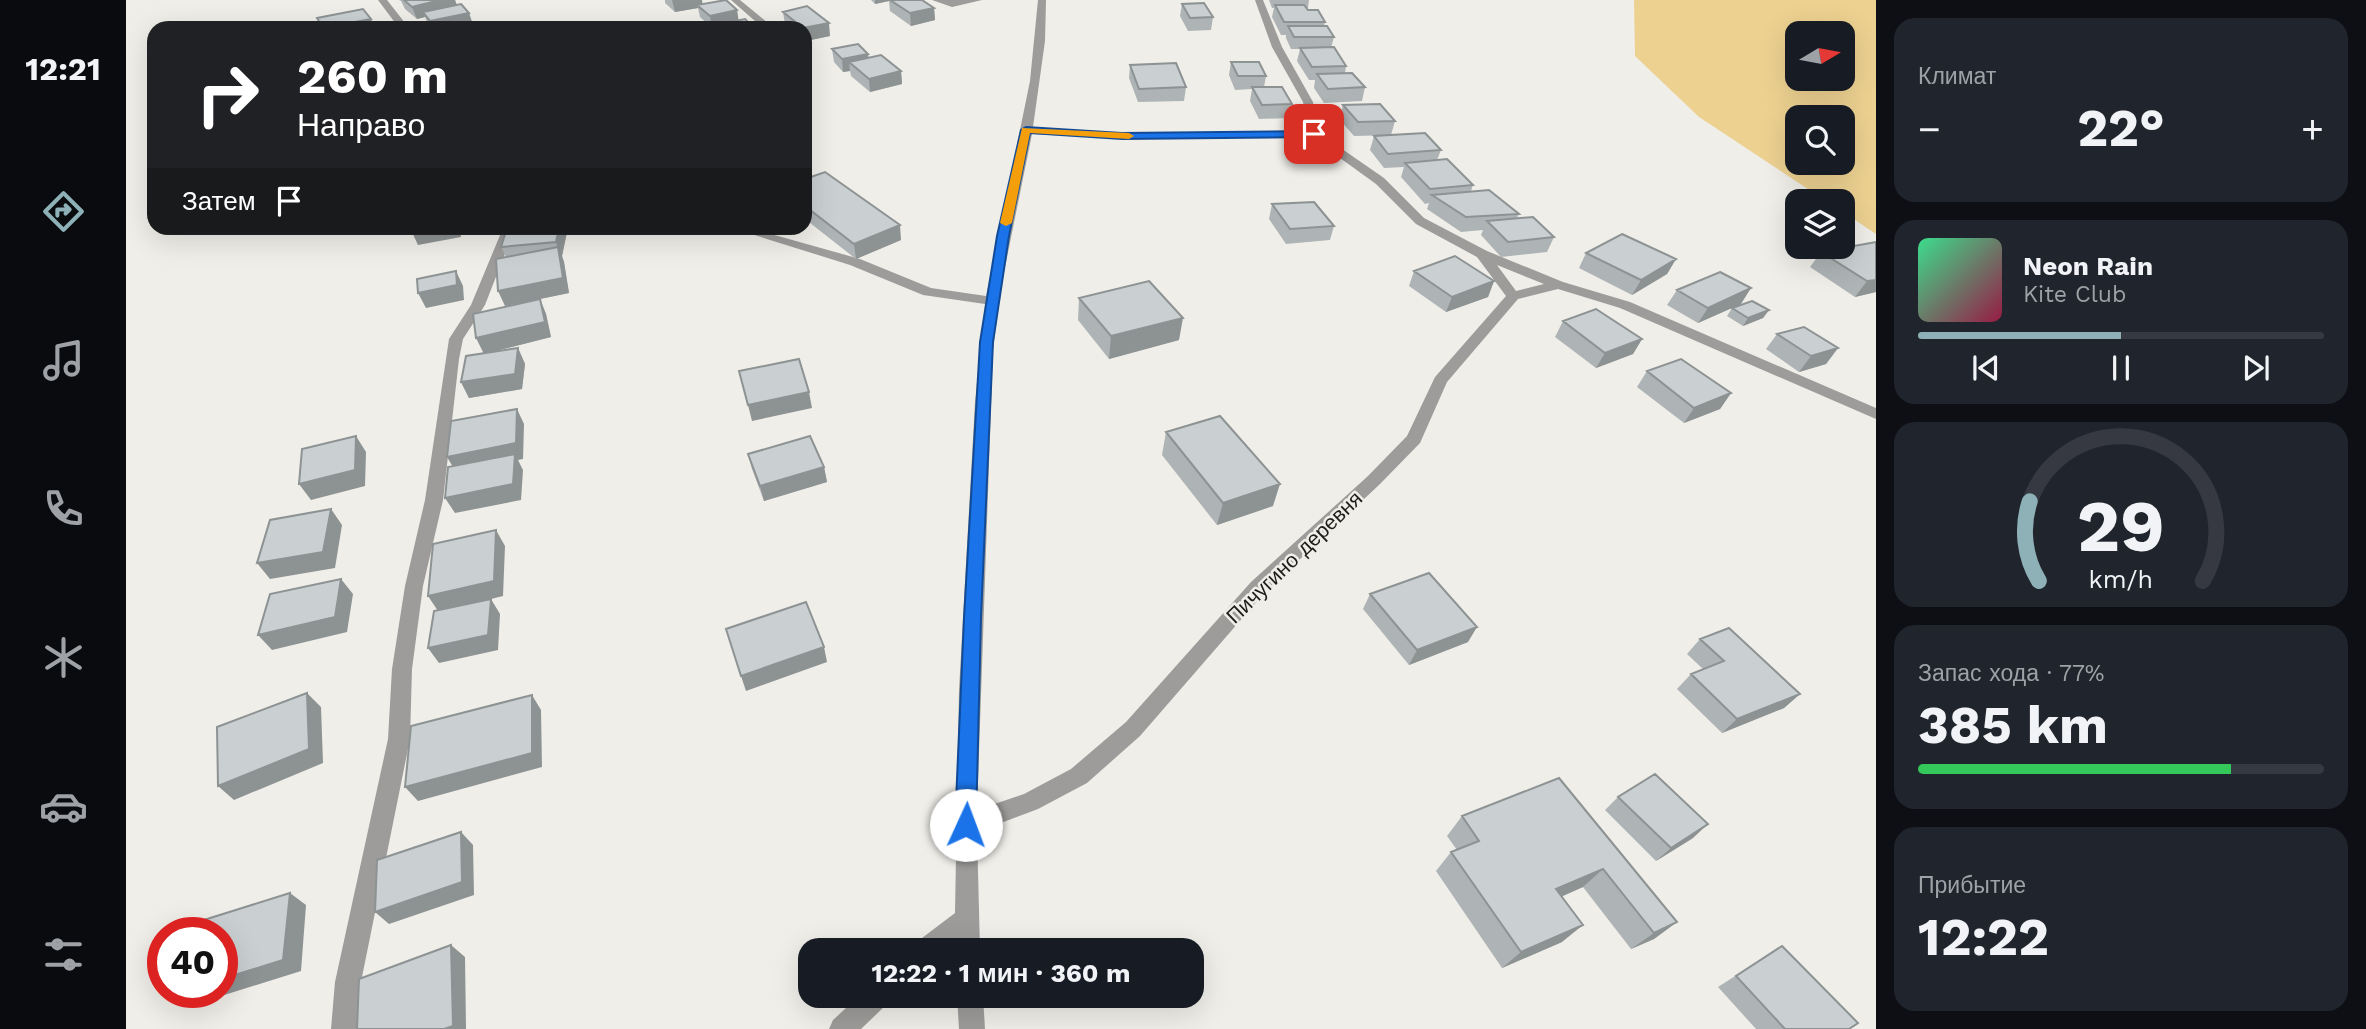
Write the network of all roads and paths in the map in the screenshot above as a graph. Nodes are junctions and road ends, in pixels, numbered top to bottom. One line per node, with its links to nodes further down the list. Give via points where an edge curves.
1 (382, 0): 7 (street)
2 (735, 0): 8 (street)
3 (936, 0): 4 (street, via 952,4)
4 (978, 0)
5 (1042, 0): 9 (street)
6 (1259, 0): 10 (street, via 1277,47 1307,102)
7 (398, 21)
8 (760, 21)
9 (1026, 130): 10 (street, via 1122,136); 16 (street)
10 (1314, 134): 13 (street, via 1380,181 1420,221)
11 (506, 235): 24 (street, via 478,305 456,340 452,359 434,500 414,586 402,669 399,739 348,982)
12 (762, 235): 16 (street, via 855,262 928,292)
13 (1482, 254): 14 (street); 15 (street)
14 (1558, 285): 15 (street); 17 (street, via 1625,305)
15 (1513, 296): 18 (street, Пичугино деревня, via 1440,380 1414,439 1258,587 1133,729 1079,776 1030,802)
16 (992, 301): 18 (street, via 972,618)
17 (1876, 414)
18 (966, 825): 19 (street)
19 (966, 919): 20 (street); 21 (street)
20 (943, 938)
21 (967, 938)
22 (864, 1008): 25 (street)
23 (971, 1008): 26 (street)
24 (344, 1029)
25 (842, 1029)
26 (972, 1029)

